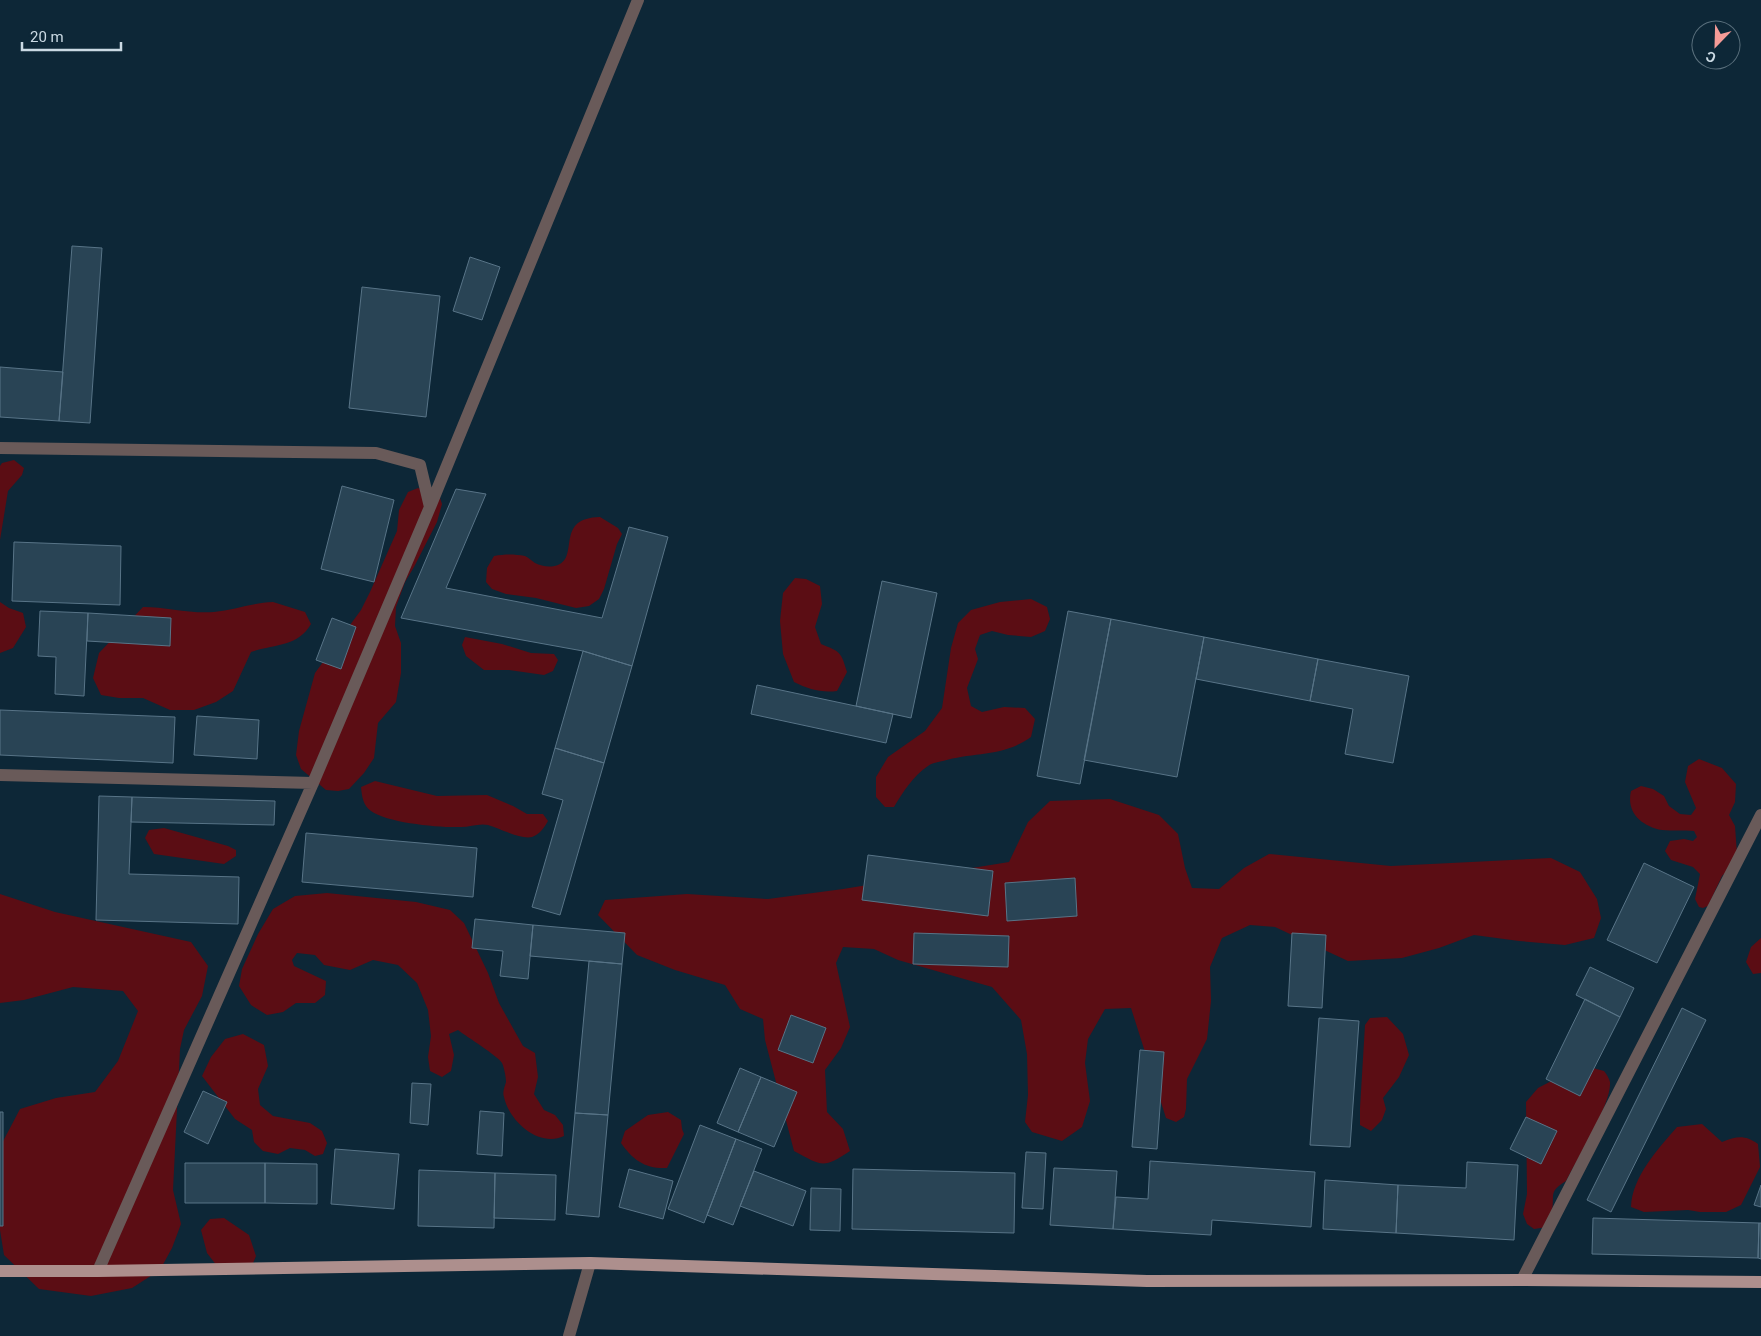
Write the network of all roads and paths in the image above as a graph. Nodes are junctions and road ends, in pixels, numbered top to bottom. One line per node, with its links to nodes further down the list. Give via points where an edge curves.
1 (638, 0): 3 (street)
2 (0, 448): 3 (street, via 376,453 420,465)
3 (430, 507): 5 (street)
4 (0, 776): 5 (street)
5 (313, 783): 9 (street)
6 (1761, 815): 10 (street)
7 (590, 1263): 9 (main road); 10 (main road, via 1147,1281); 12 (street)
8 (0, 1271): 9 (main road)
9 (98, 1271)
10 (1522, 1280): 11 (main road)
11 (1761, 1282)
12 (570, 1336)

